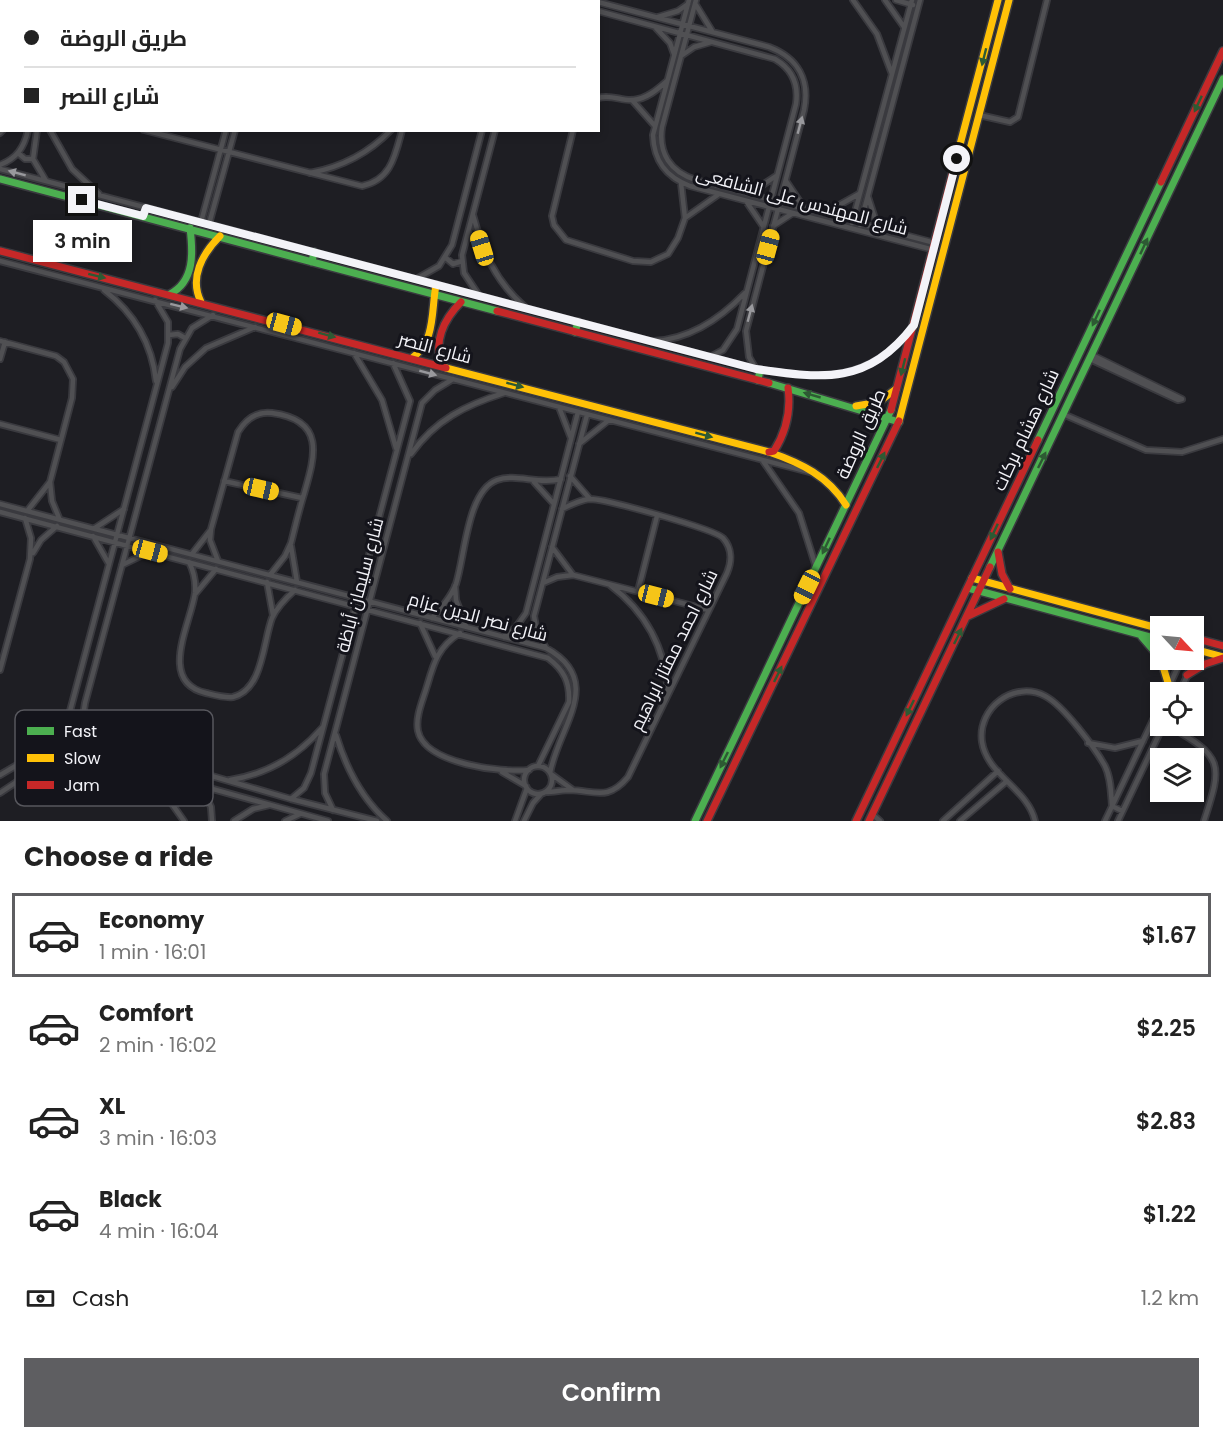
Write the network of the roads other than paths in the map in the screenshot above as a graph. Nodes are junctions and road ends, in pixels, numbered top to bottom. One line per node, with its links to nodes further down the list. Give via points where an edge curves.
1 (853, 0): 26 (street, via 877,34)
2 (885, 0): 17 (street)
3 (896, 0): 10 (street)
4 (998, 0): 44 (street, طريق الروضة, one-way to 44)
5 (1009, 0): 31 (street, طريق الروضة)
6 (1047, 0): 31 (street, via 1018,117 1010,122)
7 (600, 2): 13 (street)
8 (688, 2): 13 (street, via 678,11); 14 (street, شارع المهندس على الشافعى)
9 (696, 2): 16 (street, شارع المهندس على الشافعى); 19 (street, via 700,15)
10 (911, 2): 11 (street); 17 (street)
11 (919, 3): 63 (street)
12 (600, 12): 15 (street)
13 (656, 17): 14 (street)
14 (682, 24): 16 (street); 18 (street, شارع المهندس على الشافعى)
15 (654, 26): 18 (street); 23 (street, via 670,43)
16 (689, 26): 19 (street); 20 (street, شارع المهندس على الشافعى)
17 (904, 27): 26 (street)
18 (680, 33): 20 (street); 23 (street, شارع المهندس على الشافعى)
19 (714, 33): 56 (street, one-way to 19, via 807,97 801,71 781,52)
20 (687, 34): 21 (street); 24 (street, شارع المهندس على الشافعى)
21 (712, 41): 24 (street); 54 (street, via 775,58 794,77 796,104)
22 (1223, 51): 25 (street, شارع هشام بركات)
23 (674, 54): 28 (street, شارع المهندس على الشافعى)
24 (681, 56): 60 (street, شارع المهندس على الشافعى, via 662,127 665,156 686,177)
25 (1221, 61): 100 (street, شارع هشام بركات, one-way to 100)
26 (892, 74): 61 (street)
27 (1223, 79): 102 (street, شارع هشام بركات, one-way to 27)
28 (667, 81): 30 (street, via 645,97); 32 (street, شارع المهندس على الشافعى)
29 (600, 98): 30 (street)
30 (632, 100): 32 (street)
31 (979, 115): 45 (street, طريق الروضة)
32 (655, 126): 58 (street, شارع المهندس على الشافعى, via 653,145 659,163)
33 (28, 132): 47 (street)
34 (37, 132): 49 (street)
35 (51, 132): 62 (street, via 72,169)
36 (151, 132): 46 (street)
37 (226, 132): 46 (street)
38 (234, 132): 48 (street)
39 (389, 132): 53 (street, via 347,162)
40 (401, 132): 53 (street, via 389,171 372,184 351,185)
41 (481, 132): 90 (street)
42 (494, 132): 71 (street)
43 (573, 132): 75 (street, via 552,216 559,234 566,240 633,261 651,262 674,246)
44 (964, 133): 45 (street, via 968,137); 50 (street, طريق الروضة)
45 (974, 135): 51 (street, طريق الروضة)
46 (221, 151): 48 (street); 77 (street)
47 (18, 153): 49 (street); 52 (street)
48 (229, 153): 53 (street); 79 (street)
49 (33, 159): 57 (street)
50 (957, 159): 51 (street, via 963,157); 87 (street, طريق الروضة)
51 (968, 161): 144 (street, طريق الروضة)
52 (0, 167): 57 (street, one-way to 52)
53 (307, 173)
54 (778, 174): 60 (street); 64 (street)
55 (0, 179): 74 (street)
56 (785, 180): 66 (street); 69 (street)
57 (46, 181): 62 (street)
58 (681, 183): 59 (street, شارع المهندس على الشافعى); 75 (street)
59 (720, 194): 65 (street, شارع المهندس على الشافعى); 75 (street)
60 (749, 194): 64 (street, شارع المهندس على الشافعى)
61 (860, 194): 73 (street); 76 (street)
62 (101, 196): 68 (street)
63 (867, 196): 78 (street); 83 (street)
64 (771, 200): 66 (street, شارع المهندس على الشافعى); 67 (street)
65 (746, 201): 67 (street, شارع المهندس على الشافعى); 80 (street)
66 (780, 202): 69 (street, شارع المهندس على الشافعى); 70 (street)
67 (769, 207): 70 (street, شارع المهندس على الشافعى); 80 (street)
68 (146, 208): 74 (street); 77 (street)
69 (804, 208): 73 (street, شارع المهندس على الشافعى)
70 (778, 210): 72 (street, شارع المهندس على الشافعى); 81 (street)
71 (473, 213): 92 (street); 106 (street, via 482,248 493,270 516,299)
72 (793, 213): 81 (street); 84 (street, شارع المهندس على الشافعى)
73 (824, 214): 76 (street, شارع المهندس على الشافعى)
74 (143, 216): 82 (street)
75 (685, 218)
76 (852, 221): 78 (street, شارع المهندس على الشافعى); 84 (street)
77 (201, 222): 79 (street)
78 (860, 223): 83 (street, شارع المهندس على الشافعى); 85 (street)
79 (209, 224): 89 (street)
80 (764, 226): 97 (street)
81 (773, 226): 125 (street, one-way to 81, via 746,348 746,331)
82 (190, 228): 86 (street); 98 (street, via 193,248 186,279 177,292)
83 (878, 228): 87 (street, شارع المهندس على الشافعى)
84 (850, 229): 85 (street, شارع المهندس على الشافعى)
85 (858, 231): 87 (street, شارع المهندس على الشافعى)
86 (220, 236): 93 (street); 104 (street, via 202,258 195,288)
87 (934, 247): 109 (street, طريق الروضة)
88 (0, 251): 98 (street, شارع النصر, one-way to 98)
89 (314, 252): 93 (street); 94 (street)
90 (446, 258): 92 (street, via 453,264); 94 (street, via 431,273)
91 (0, 261): 96 (street)
92 (462, 261): 101 (street, via 469,284)
93 (312, 262): 99 (street)
94 (412, 278): 95 (street)
95 (436, 285): 99 (street); 101 (street)
96 (102, 288): 103 (street); 129 (street, via 124,307 141,331 152,358)
97 (747, 291): 117 (street, via 702,327 666,340); 121 (street, via 733,336 723,350)
98 (170, 294): 104 (street, شارع النصر)
99 (433, 294): 105 (street); 120 (street, via 433,317 426,341)
100 (1107, 294): 102 (street); 147 (street, شارع هشام بركات, one-way to 147)
101 (486, 298): 106 (street)
102 (1118, 299): 119 (street, شارع هشام بركات)
103 (155, 300): 107 (street, one-way to 107); 113 (street, via 168,322)
104 (201, 302): 111 (street, شارع النصر)
105 (461, 302): 112 (street); 124 (street, via 444,322 438,353)
106 (536, 311): 108 (street)
107 (213, 315): 110 (street); 114 (street, via 192,328)
108 (578, 322): 112 (street); 117 (street)
109 (914, 325): 125 (street, via 881,358 845,373 816,377); 130 (street, طريق الروضة, one-way to 130)
110 (256, 327): 115 (street); 133 (street, via 206,348)
111 (304, 329): 115 (street); 120 (street, شارع النصر, one-way to 120)
112 (575, 332): 128 (street)
113 (170, 334): 114 (street); 129 (street)
114 (185, 338): 133 (street)
115 (302, 339): 118 (street)
116 (2, 341): 122 (street); 151 (street, via 56,356 69,370 74,388)
117 (647, 341): 121 (street)
118 (354, 353): 123 (street); 154 (street, via 382,400)
119 (1091, 357): 119 (street, via 1181,400 1180,396); 140 (street, شارع هشام بركات)
120 (412, 358): 124 (street, شارع النصر)
121 (709, 358): 125 (street)
122 (0, 359)
123 (393, 363): 126 (street, one-way to 126); 135 (street)
124 (444, 366): 127 (street, شارع النصر)
125 (758, 369): 128 (street)
126 (453, 379): 132 (street); 136 (street)
127 (497, 380): 132 (street); 146 (street, شارع النصر, one-way to 146)
128 (758, 380): 131 (street)
129 (156, 387): 172 (street)
130 (898, 387): 137 (street, via 879,402); 142 (street, طريق الروضة)
131 (788, 388): 137 (street, one-way to 131); 155 (street, via 790,402 778,446)
132 (495, 390): 134 (street)
133 (168, 392): 183 (street)
134 (504, 393): 138 (street); 156 (street, via 448,416 419,442)
135 (410, 400): 136 (street); 154 (street, شارع سليمان أباظة)
136 (422, 403): 156 (street, شارع سليمان أباظة)
137 (844, 404): 142 (street)
138 (559, 407): 139 (street); 152 (street)
139 (578, 412): 141 (street); 152 (street)
140 (1064, 414): 148 (street, شارع هشام بركات); 150 (street, via 1146,450 1182,452)
141 (587, 415): 143 (street); 153 (street)
142 (888, 418): 144 (street); 158 (street, طريق الروضة)
143 (609, 420): 149 (street); 153 (street)
144 (899, 422): 161 (street, طريق الروضة, one-way to 144)
145 (0, 424): 151 (street)
146 (678, 428): 149 (street); 155 (street, شارع النصر, one-way to 155)
147 (1043, 430): 148 (street); 200 (street, شارع هشام بركات, one-way to 200)
148 (1053, 435): 188 (street, شارع هشام بركات, one-way to 148)
149 (676, 438): 157 (street)
150 (1223, 439)
151 (61, 440): 164 (street)
152 (572, 441): 162 (street)
153 (579, 444): 160 (street)
154 (397, 451): 213 (street, شارع سليمان أباظة)
155 (769, 452): 159 (street, شارع النصر)
156 (408, 459): 215 (street, شارع سليمان أباظة)
157 (763, 461): 159 (street); 196 (street, via 799,513)
158 (862, 472): 161 (street); 170 (street, طريق الروضة)
159 (819, 475): 170 (street, شارع النصر)
160 (570, 476): 167 (street); 171 (street)
161 (873, 478): 244 (street, طريق الروضة, one-way to 161)
162 (561, 479): 165 (street); 169 (street)
163 (224, 481): 166 (street); 166 (street, via 243,424 257,414 279,414 302,424 314,441 314,461); 180 (street)
164 (50, 482): 173 (street); 177 (street)
165 (534, 482): 169 (street); 206 (street, via 498,479 483,489 475,505)
166 (302, 498): 185 (street)
167 (590, 499): 171 (street); 175 (street, شارع احمد ممتاز ابراهيم)
168 (0, 504): 173 (street, شارع نصر الدين عزام)
169 (555, 505): 219 (street)
170 (846, 505): 196 (street, طريق الروضة, one-way to 196)
171 (562, 508): 187 (street)
172 (124, 509): 179 (street); 181 (street)
173 (28, 510): 177 (street, شارع نصر الدين عزام)
174 (0, 512): 176 (street)
175 (657, 516): 210 (street); 218 (street, شارع احمد ممتاز ابراهيم, via 715,532 727,543 730,566)
176 (25, 518): 178 (street); 191 (street, via 31,538)
177 (59, 518): 179 (street, شارع نصر الدين عزام)
178 (57, 526): 182 (street); 191 (street, via 41,540)
179 (95, 528): 181 (street, شارع نصر الدين عزام)
180 (211, 529): 190 (street); 192 (street, via 210,540)
181 (117, 534): 183 (street, شارع نصر الدين عزام); 184 (street)
182 (93, 536): 184 (street); 194 (street)
183 (129, 537): 186 (street); 190 (street, شارع نصر الدين عزام)
184 (115, 542): 186 (street); 194 (street)
185 (291, 543): 198 (street); 203 (street)
186 (127, 545): 189 (street); 195 (street)
187 (552, 547): 199 (street); 204 (street)
188 (998, 550): 201 (street, شارع هشام بركات); 208 (street, via 1000,567)
189 (150, 551): 193 (street); 195 (street)
190 (192, 554): 192 (street, شارع نصر الدين عزام)
191 (30, 559): 238 (street)
192 (218, 561): 198 (street, شارع نصر الدين عزام)
193 (189, 562): 197 (street); 212 (street, via 195,578)
194 (109, 564): 245 (street)
195 (122, 565): 246 (street)
196 (816, 568): 243 (street, طريق الروضة)
197 (216, 569): 202 (street); 212 (street)
198 (270, 574): 203 (street, شارع نصر الدين عزام)
199 (573, 575): 204 (street); 205 (street)
200 (972, 578): 201 (street); 207 (street, شارع هشام بركات)
201 (983, 581): 208 (street); 211 (street, شارع هشام بركات)
202 (267, 582): 209 (street, شارع نصر الدين عزام); 221 (street)
203 (297, 582): 213 (street, شارع نصر الدين عزام)
204 (543, 583): 220 (street)
205 (608, 584): 210 (street); 242 (street, via 638,610 652,632 663,658)
206 (455, 586): 222 (street); 226 (street)
207 (968, 588): 211 (street); 261 (street, شارع هشام بركات, one-way to 261)
208 (1010, 589): 225 (street)
209 (295, 590): 216 (street, شارع نصر الدين عزام); 221 (street)
210 (638, 591): 218 (street)
211 (979, 591): 214 (street); 223 (street, شارع هشام بركات)
212 (195, 596): 221 (street, via 179,659 182,676 202,692 234,697 248,688)
213 (358, 598): 215 (street, شارع نصر الدين عزام); 216 (street, شارع سليمان أباظة)
214 (1006, 599): 223 (street); 228 (street)
215 (370, 601): 217 (street, شارع سليمان أباظة); 222 (street, شارع نصر الدين عزام)
216 (356, 606): 217 (street, شارع نصر الدين عزام); 248 (street, شارع سليمان أباظة)
217 (368, 609): 224 (street, شارع نصر الدين عزام); 251 (street, شارع سليمان أباظة)
218 (709, 610): 242 (street, شارع احمد ممتاز ابراهيم)
219 (526, 613): 220 (street); 229 (street)
220 (534, 616): 234 (street, via 537,633)
221 (273, 617)
222 (432, 618): 226 (street, شارع نصر الدين عزام)
223 (966, 618): 265 (street, شارع هشام بركات, one-way to 223)
224 (420, 622): 227 (street, شارع نصر الدين عزام); 236 (street)
225 (1150, 626)
226 (466, 627): 227 (street); 229 (street, شارع نصر الدين عزام)
227 (462, 634): 236 (street); 257 (street, شارع نصر الدين عزام, via 538,654 563,672 569,702)
228 (1141, 635): 230 (street); 232 (street)
229 (504, 637): 234 (street, شارع نصر الدين عزام)
230 (1150, 637)
231 (1204, 641): 233 (street)
232 (1150, 644)
233 (1223, 646)
234 (546, 648): 262 (street, شارع نصر الدين عزام, via 570,669 576,689 573,711)
235 (1204, 652): 237 (street)
236 (435, 656): 258 (street, via 418,723 422,741 442,757)
237 (1223, 657): 240 (street)
238 (0, 670)
239 (1189, 670): 240 (street)
240 (1187, 675): 241 (street)
241 (1184, 682)
242 (668, 695): 271 (street, شارع احمد ممتاز ابراهيم, via 622,784 598,794)
243 (751, 703): 244 (street); 247 (street, طريق الروضة)
244 (762, 708): 250 (street, طريق الروضة)
245 (70, 710)
246 (84, 710)
247 (741, 725): 250 (street); 294 (street, طريق الروضة, one-way to 294)
248 (324, 726): 266 (street, via 281,763 264,772); 274 (street, شارع سليمان أباظة, via 309,781)
249 (1150, 726): 254 (street)
250 (751, 729): 295 (street, طريق الروضة)
251 (335, 733): 279 (street, شارع سليمان أباظة, via 323,784); 291 (street, via 350,774)
252 (1158, 736): 281 (street)
253 (1187, 736): 302 (street, via 1212,757 1217,778)
254 (1143, 741): 255 (street, via 1115,748); 278 (street)
255 (1088, 743): 260 (street, via 1047,697 1028,691 1008,695 992,706 981,734 986,754); 278 (street, via 1108,776)
256 (15, 766): 263 (street)
257 (538, 766): 259 (street); 262 (street)
258 (500, 770): 259 (street); 269 (street)
259 (529, 770): 269 (street)
260 (999, 771): 267 (street); 280 (street)
261 (879, 772): 265 (street); 296 (street, شارع هشام بركات)
262 (550, 773): 271 (street); 273 (street, via 552,783)
263 (0, 775)
264 (213, 777): 266 (street)
265 (890, 777): 283 (street, شارع هشام بركات)
266 (227, 781): 274 (street)
267 (1007, 781): 284 (street); 299 (street, via 1030,806)
268 (15, 783): 272 (street)
269 (526, 787): 273 (street, via 533,793); 292 (street)
270 (213, 789): 275 (street)
271 (573, 790): 273 (street, شارع احمد ممتاز ابراهيم)
272 (0, 793)
273 (543, 793): 293 (street, via 532,802)
274 (291, 799): 279 (street)
275 (270, 805): 282 (street); 287 (street, via 253,809)
276 (173, 806): 285 (street)
277 (211, 806): 286 (street)
278 (1112, 806): 281 (street); 300 (street)
279 (333, 810): 290 (street)
280 (955, 811): 284 (street); 298 (street)
281 (1122, 811): 301 (street)
282 (300, 814): 288 (street); 289 (street)
283 (870, 817): 297 (street)
284 (961, 820)
285 (184, 821)
286 (212, 821)
287 (234, 821)
288 (285, 821)
289 (328, 821)
290 (375, 821)
291 (387, 821)
292 (515, 821)
293 (524, 821)
294 (695, 821)
295 (707, 821)
296 (856, 821)
297 (880, 821)
298 (943, 821)
299 (1035, 821)
300 (1105, 821)
301 (1118, 821)
302 (1204, 821)

